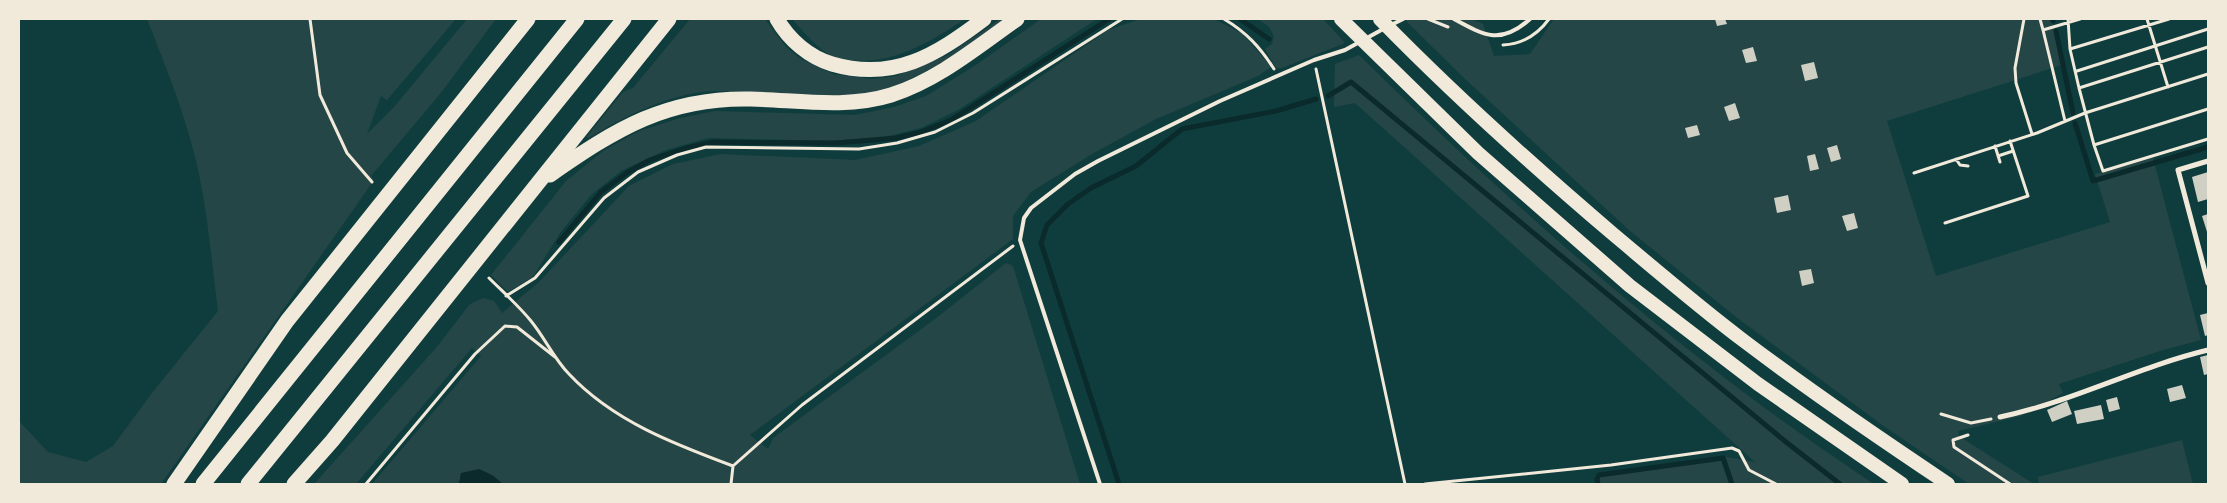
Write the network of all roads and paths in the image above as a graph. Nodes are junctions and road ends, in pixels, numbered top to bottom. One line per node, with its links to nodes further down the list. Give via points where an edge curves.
1 (310, 19): 52 (path, via 320,95 347,153)
2 (520, 19): 26 (highway)
3 (528, 19): 26 (highway)
4 (577, 19): 66 (highway)
5 (624, 19): 67 (highway)
6 (670, 19): 53 (highway)
7 (777, 19): 8 (highway, via 790,38 805,51 846,68 869,71 920,59)
8 (984, 19)
9 (1017, 19): 53 (highway, via 944,70 891,95 859,102 750,99 692,103 622,128)
10 (1122, 19): 58 (path, via 973,114 935,132 859,149 706,147 638,172 604,198 535,278)
11 (1224, 19): 34 (path, via 1242,29 1261,48)
12 (1341, 19): 75 (highway, via 1478,153 1630,286 1758,384)
13 (1403, 19): 30 (lane, via 1345,50)
14 (1454, 19): 15 (lane, via 1482,34 1502,36)
15 (1530, 19)
16 (2024, 19): 40 (path, via 2015,68 2016,83)
17 (2040, 19): 25 (path)
18 (2080, 19): 22 (path)
19 (2147, 19): 23 (path)
20 (2168, 19): 23 (path)
21 (1382, 20): 76 (highway, via 1460,98 1656,270 1744,341)
22 (2068, 21): 25 (path); 29 (path)
23 (2149, 25): 27 (path); 29 (path)
24 (2208, 29): 27 (path)
25 (2043, 30): 39 (path)
26 (508, 44): 65 (highway, via 287,321)
27 (2156, 46): 31 (path); 32 (path)
28 (2208, 47): 31 (path)
29 (2070, 49): 32 (path)
30 (1314, 60): 34 (lane); 72 (path)
31 (2161, 62): 35 (path); 36 (path)
32 (2077, 71): 36 (path)
33 (2208, 74): 35 (path)
34 (1278, 76): 55 (lane, via 1160,129 1075,174 1031,208 1024,218)
35 (2168, 87): 38 (path)
36 (2079, 88): 38 (path)
37 (2208, 109): 43 (path)
38 (2085, 113): 39 (path); 43 (path)
39 (2065, 121): 40 (path)
40 (2032, 134): 42 (path)
41 (2208, 139): 43 (path, via 2102,171)
42 (2010, 141): 44 (path); 45 (path)
43 (2094, 144)
44 (1995, 146): 46 (path); 47 (path)
45 (2014, 151): 46 (path); 54 (path, via 2028,196)
46 (1998, 156): 49 (path)
47 (1956, 159): 50 (path, via 1960,165); 51 (path)
48 (2208, 161): 57 (street, via 2178,170)
49 (2000, 162)
50 (1968, 166)
51 (1914, 173)
52 (372, 182)
53 (536, 185): 68 (highway)
54 (1945, 223)
55 (1020, 240): 64 (path, via 802,405); 71 (lane)
56 (488, 278): 58 (path)
57 (2208, 283)
58 (506, 296): 60 (path, via 531,320)
59 (2208, 350): 62 (street, via 2030,411)
60 (560, 360): 64 (path, via 568,373 594,397 623,418 683,447); 69 (path, via 517,327 505,326 475,354)
61 (1941, 414): 62 (path, via 1971,423)
62 (2000, 417)
63 (1968, 435): 77 (path, via 1953,440 1954,447)
64 (733, 466): 70 (path)
65 (174, 484)
66 (203, 484)
67 (248, 484)
68 (294, 484)
69 (366, 484)
70 (731, 484)
71 (1100, 484)
72 (1405, 484)
73 (1425, 484): 74 (path, via 1611,465 1732,448 1739,451 1749,470)
74 (1776, 484)
75 (1902, 484)
76 (1948, 484)
77 (2010, 484)

